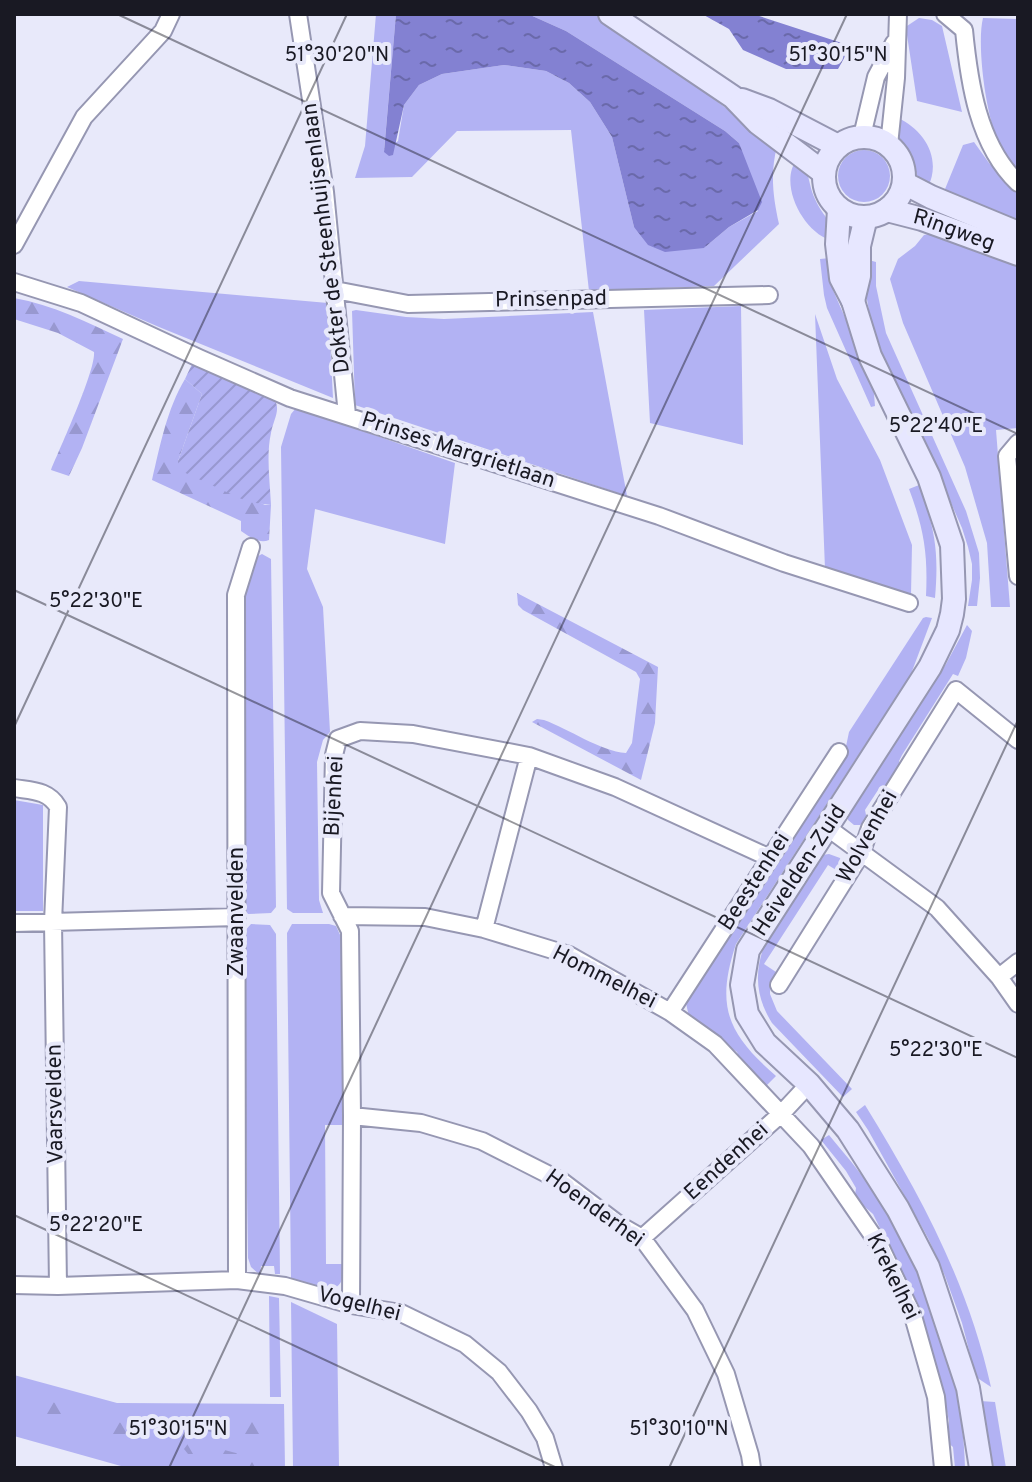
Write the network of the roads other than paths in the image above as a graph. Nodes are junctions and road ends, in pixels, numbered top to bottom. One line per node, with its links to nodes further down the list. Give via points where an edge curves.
1 (171, 14): 18 (street, via 163,31 84,117)
2 (298, 14): 21 (street, Dokter de Steenhuijsenlaan)
3 (610, 14): 7 (street)
4 (898, 14): 6 (street)
5 (945, 14): 13 (street, via 964,30 968,73 982,123 995,155)
6 (897, 38): 8 (street, via 876,77); 9 (street)
7 (733, 97): 10 (street); 11 (street)
8 (862, 136): 9 (street); 10 (street)
9 (889, 145): 12 (street, via 899,155)
10 (838, 146): 11 (street)
11 (824, 173): 14 (street, via 824,186)
12 (904, 183): 15 (street); 17 (street, Ringweg)
13 (1018, 183)
14 (839, 209): 16 (street); 23 (street, Heivelden-Zuid, via 841,278)
15 (887, 210): 16 (street); 19 (street, Ringweg)
16 (866, 217): 23 (street, Heivelden-Zuid)
17 (1018, 233)
18 (14, 245)
19 (1018, 254)
20 (14, 282): 24 (street, Prinses Margrietlaan, via 81,303 290,398)
21 (335, 290): 22 (street, Prinsenpad, via 408,304); 24 (street, Dokter de Steenhuijsenlaan)
22 (769, 295)
23 (853, 301): 33 (street, Heivelden-Zuid, via 870,356 929,477 952,545 954,599 948,630 930,667)
24 (347, 415): 28 (street, Prinses Margrietlaan)
25 (1018, 443): 27 (street, via 1007,456)
26 (251, 547): 37 (street, Zwaanvelden, via 236,595)
27 (1018, 576)
28 (909, 603)
29 (1018, 740): 34 (street, Wolvenhei, via 956,690 870,828)
30 (839, 752): 35 (street, Beestenhei)
31 (529, 756): 35 (street, Bijenhei, via 615,787); 36 (street, Bijenhei, via 413,734 360,731 338,739 331,893); 40 (street)
32 (14, 788): 38 (street, Vaarsvelden, via 42,792 58,807)
33 (828, 828): 34 (street); 46 (street, Heivelden-Zuid, via 748,950 742,985 747,1014 765,1043)
34 (861, 854): 42 (street, via 937,908); 43 (street, Wolvenhei)
35 (770, 858): 45 (street, Beestenhei)
36 (342, 916): 40 (street, Hommelhei, via 425,917); 48 (street, Bijenhei, via 350,931)
37 (237, 917): 38 (street); 50 (street, Zwaanvelden)
38 (53, 922): 39 (street); 52 (street, Vaarsvelden)
39 (14, 923)
40 (484, 929): 45 (street, Hommelhei, via 569,955)
41 (1018, 962): 42 (street)
42 (999, 977): 44 (street)
43 (779, 985)
44 (1018, 1004)
45 (670, 1012): 47 (street, Hommelhei, via 715,1044)
46 (809, 1084): 47 (street, Eendenhei); 57 (street, Heivelden-Zuid, via 868,1159 928,1267 968,1388)
47 (782, 1113): 49 (street, Eendenhei); 56 (street, Krekelhei, via 880,1246 913,1316 936,1397)
48 (352, 1116): 49 (street, Hoenderhei, via 421,1123 482,1141 563,1182); 53 (street, Bijenhei)
49 (642, 1238): 55 (street, Hoenderhei, via 695,1310 726,1374)
50 (237, 1280): 52 (street, Vogelhei); 53 (street, Vogelhei, via 285,1286)
51 (14, 1285): 52 (street, Vogelhei)
52 (58, 1286)
53 (351, 1305): 54 (street, Vogelhei, via 401,1313 465,1344 499,1372 529,1411)
54 (554, 1468)
55 (752, 1468)
56 (943, 1468)
57 (981, 1468)

